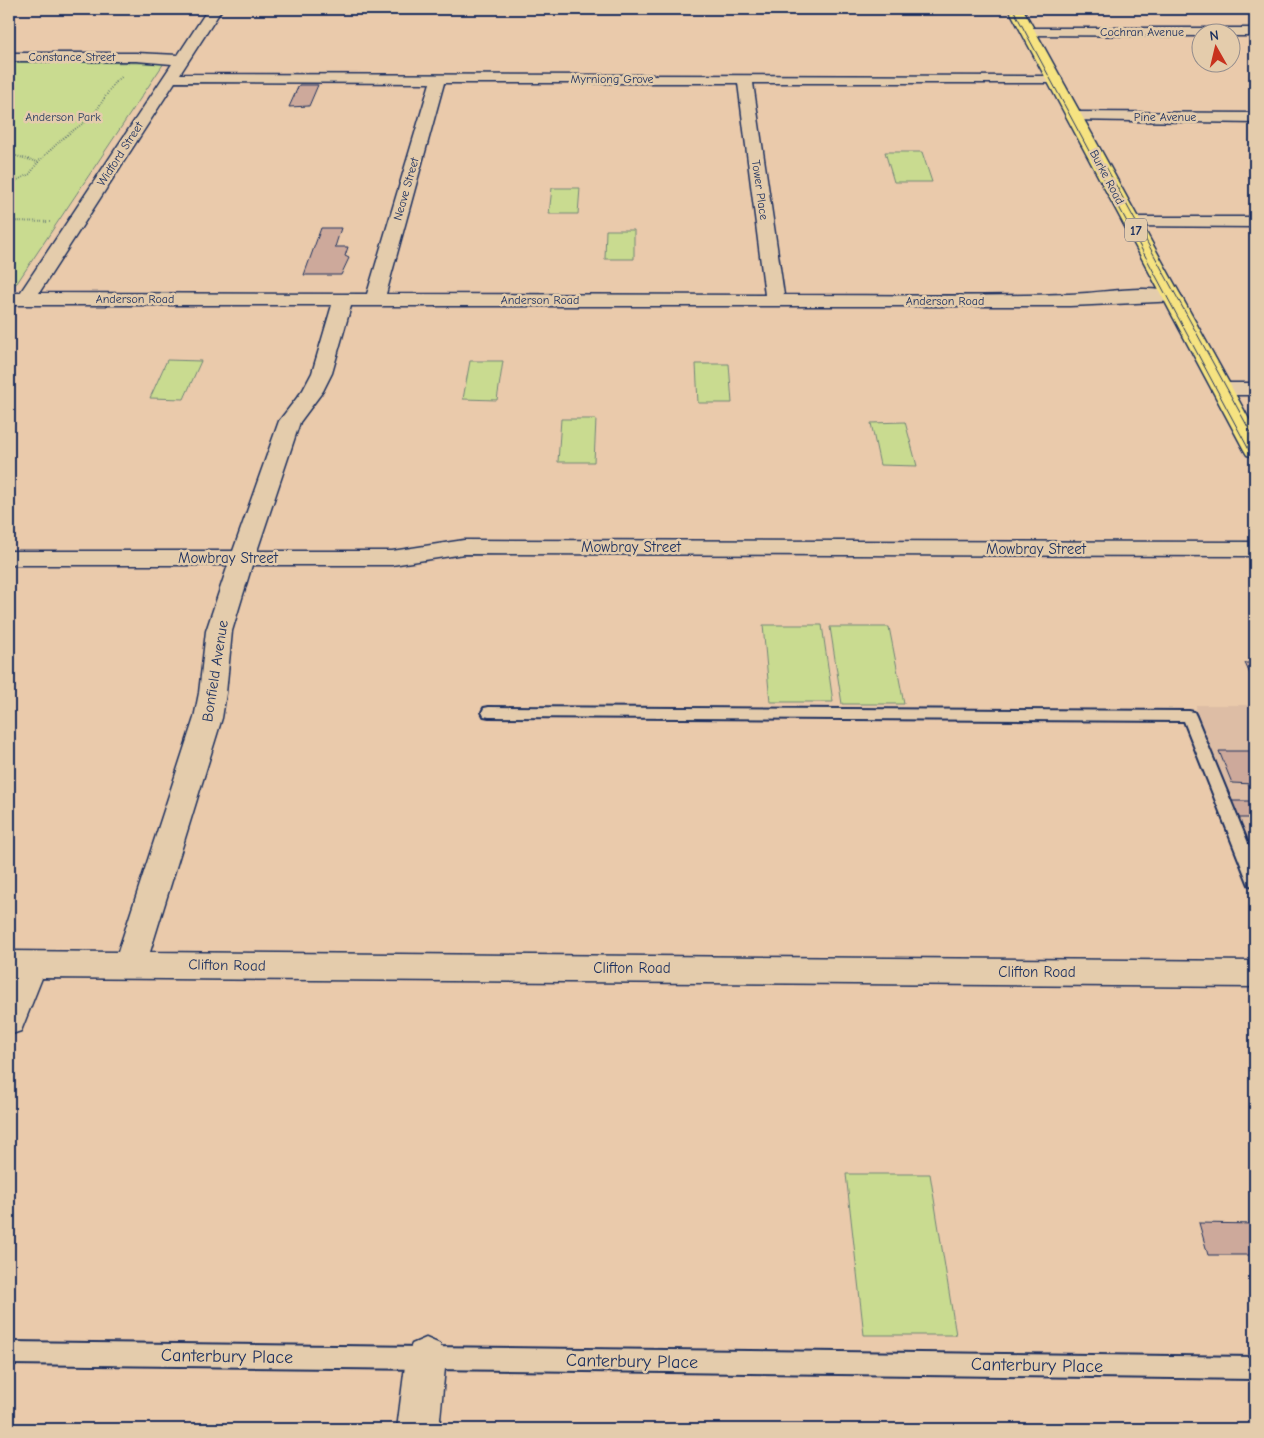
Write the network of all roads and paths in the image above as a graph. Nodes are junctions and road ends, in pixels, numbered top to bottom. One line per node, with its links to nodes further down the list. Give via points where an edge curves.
1 (215, 9): 6 (street, Widford Street)
2 (1016, 9): 3 (main road, Burke Road / 17)
3 (1028, 32): 4 (street, Cochran Avenue); 11 (main road, Burke Road / 17)
4 (1255, 32)
5 (9, 57): 6 (street, Constance Street)
6 (184, 57): 8 (street, Widford Street)
7 (129, 73): 15 (path, via 114,83 93,116)
8 (169, 78): 9 (street, Myrniong Grove); 21 (street, Widford Street)
9 (438, 79): 10 (street, Myrniong Grove); 23 (street, Neave Street)
10 (745, 79): 11 (street, Myrniong Grove); 24 (street, Tower Place)
11 (1055, 79): 12 (main road, Burke Road / 17)
12 (1075, 117): 13 (street, Pine Avenue); 19 (main road, Burke Road / 17)
13 (1255, 118)
14 (9, 154): 15 (path)
15 (38, 162): 16 (path, via 27,176)
16 (9, 184)
17 (9, 221): 18 (path)
18 (59, 222)
19 (1132, 222): 20 (street); 25 (main road, Burke Road / 17)
20 (1255, 222)
21 (18, 299): 22 (street, Anderson Road)
22 (343, 300): 23 (street, Anderson Road); 31 (street, Bonfield Avenue, via 322,373 285,432)
23 (374, 300): 24 (street, Anderson Road)
24 (774, 300): 25 (street, Anderson Road)
25 (1174, 300): 26 (main road, Burke Road / 17)
26 (1222, 389): 27 (street); 28 (main road, Burke Road / 17)
27 (1255, 389)
28 (1255, 450)
29 (1255, 549): 31 (street, Mowbray Street, via 464,547 392,558)
30 (9, 558): 31 (street, Mowbray Street)
31 (243, 558): 35 (street, Bonfield Avenue, via 218,633 208,718)
32 (489, 712): 33 (lane, via 1189,716)
33 (1255, 880)
34 (20, 964): 35 (street, Clifton Road); 37 (street)
35 (130, 964): 36 (street, Clifton Road)
36 (1255, 974)
37 (9, 1021)
38 (9, 1353): 39 (lane, Canterbury Place)
39 (426, 1358): 40 (lane, Canterbury Place); 41 (street)
40 (1255, 1368)
41 (418, 1429)

